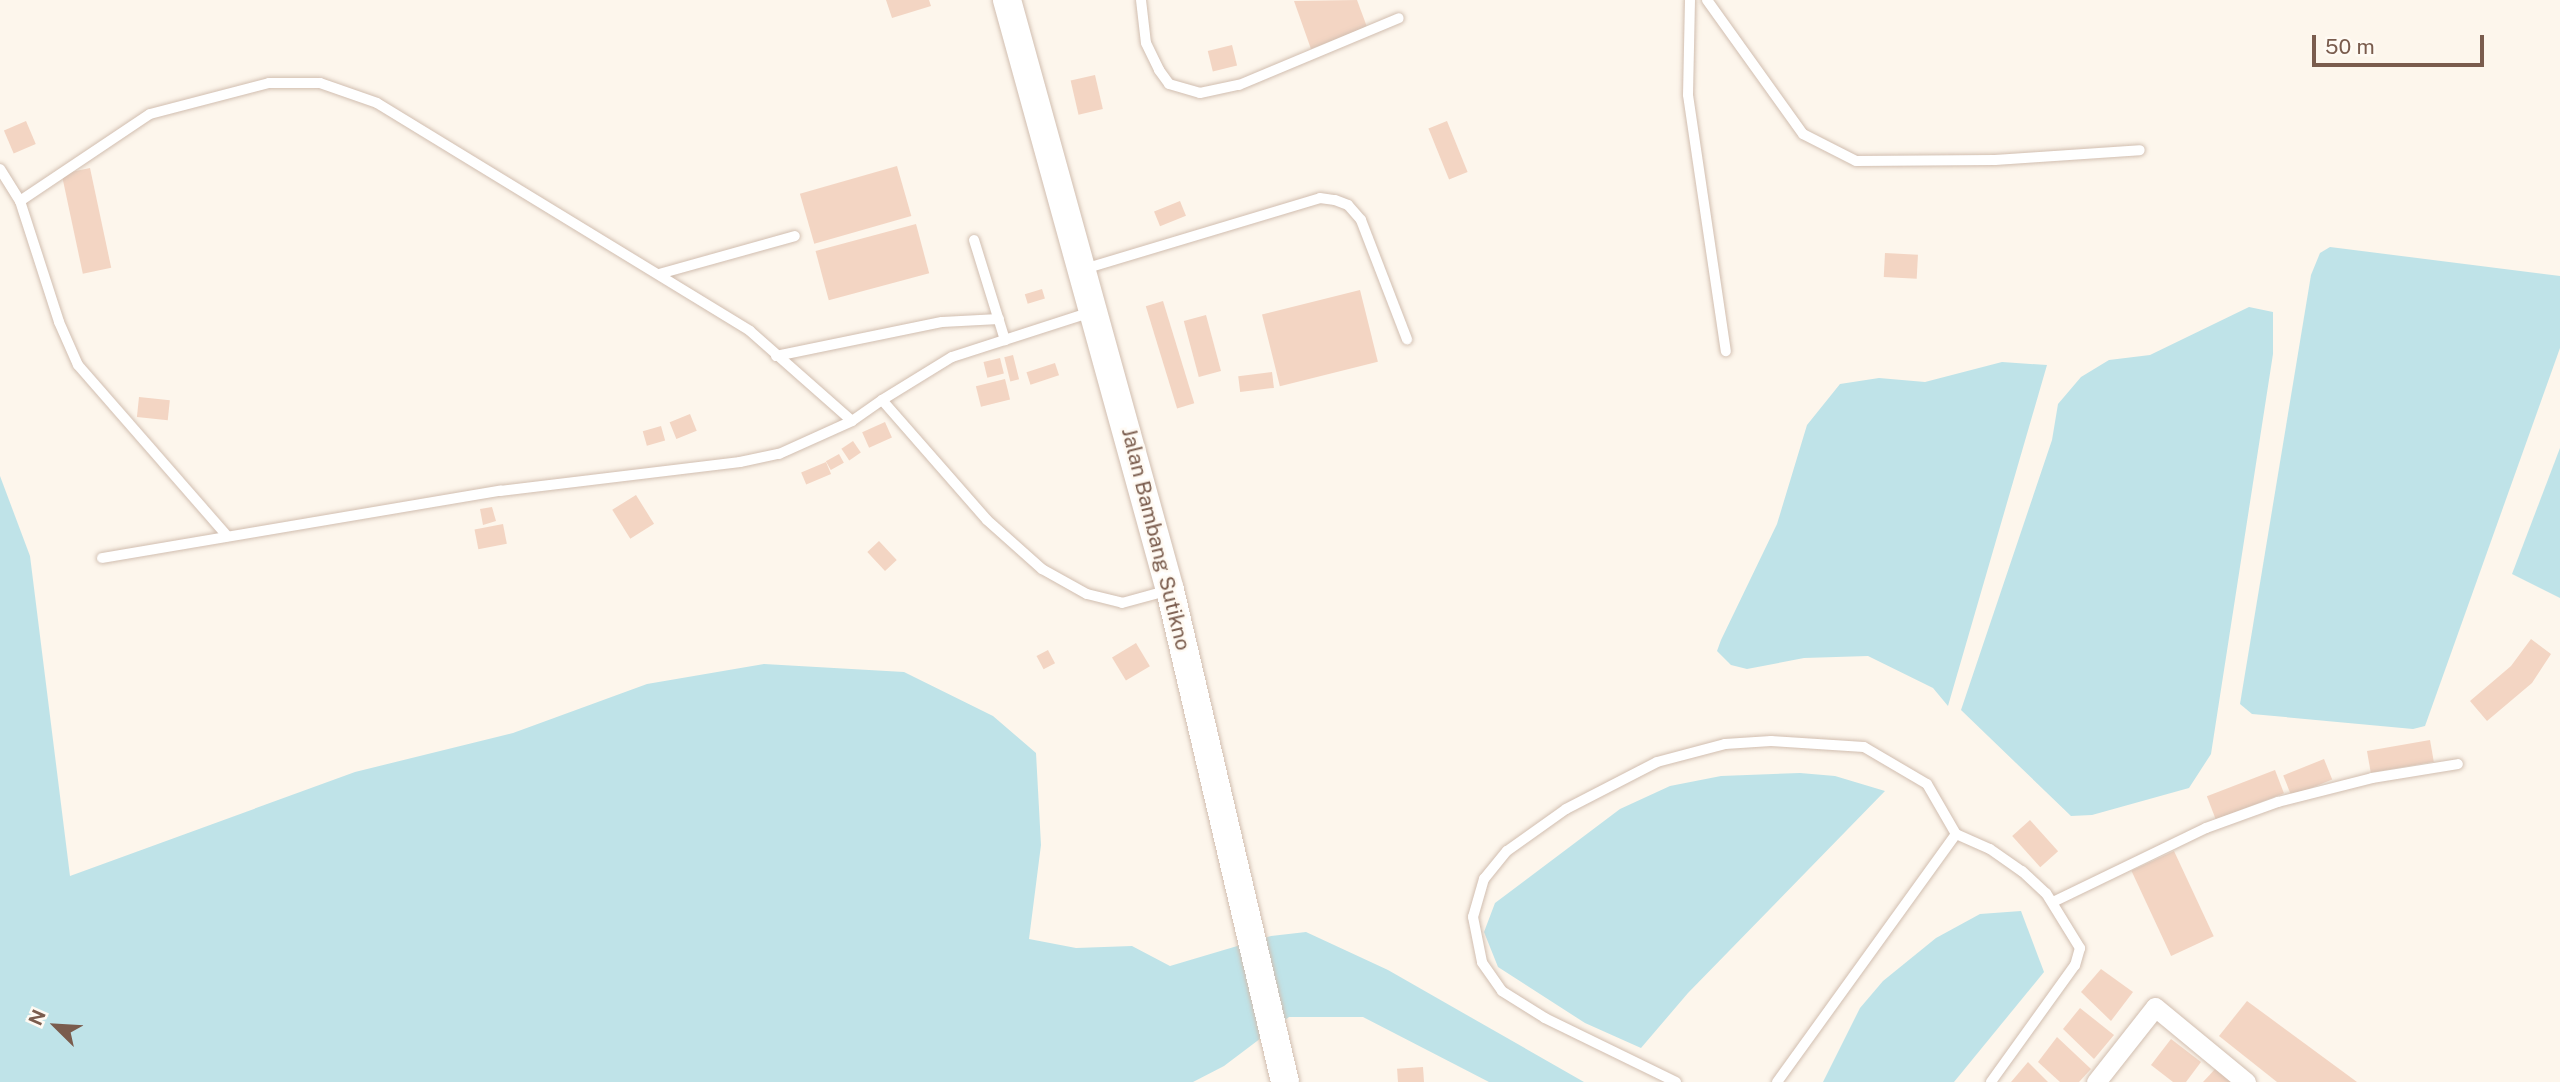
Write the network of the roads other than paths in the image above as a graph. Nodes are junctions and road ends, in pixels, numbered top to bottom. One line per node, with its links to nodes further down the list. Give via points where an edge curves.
1 (1007, 0): 11 (street, Jalan Bambang Sutikno)
2 (1141, 0): 5 (lane, via 1146,43 1159,70 1169,84 1200,93 1239,85)
3 (1690, 0): 17 (lane, via 1688,95)
4 (1707, 0): 6 (lane, via 1802,134 1856,161 1995,160)
5 (1399, 18)
6 (2140, 150)
7 (0, 169): 8 (lane)
8 (20, 201): 12 (lane, via 150,114 269,83 320,83 377,103); 21 (lane, via 59,322 78,365)
9 (794, 236): 12 (lane)
10 (974, 240): 14 (lane)
11 (1083, 269): 13 (street, Jalan Bambang Sutikno); 15 (lane, via 1320,198 1335,200 1348,205 1361,220)
12 (659, 274): 18 (lane, via 750,331)
13 (1095, 311): 16 (lane); 23 (street, Jalan Bambang Sutikno)
14 (999, 319): 16 (lane); 18 (lane, via 942,322)
15 (1407, 339)
16 (1005, 340): 19 (lane, via 952,357)
17 (1726, 351)
18 (776, 356): 20 (lane)
19 (881, 400): 20 (lane); 23 (lane, via 987,520 1042,569 1087,594 1122,603)
20 (852, 421): 21 (lane, via 779,454 740,462 486,493)
21 (227, 536): 22 (lane)
22 (103, 558)
23 (1170, 590): 27 (street, Jalan Bambang Sutikno)
24 (2458, 764): 26 (lane, via 2372,778 2277,802 2206,828)
25 (1956, 834): 26 (lane, via 1990,849 2022,871); 28 (lane, via 1927,784 1873,751 1771,741 1725,744 1657,762 1566,809 1507,851 1484,879 1473,917 1482,962 1502,991 1545,1018); 29 (lane)
26 (2053, 902): 30 (lane, via 2080,948 2075,965)
27 (1285, 1082)
28 (1676, 1082)
29 (1777, 1082)
30 (1991, 1082)
31 (2096, 1082): 32 (street, via 2155,1007)
32 (2246, 1082)

